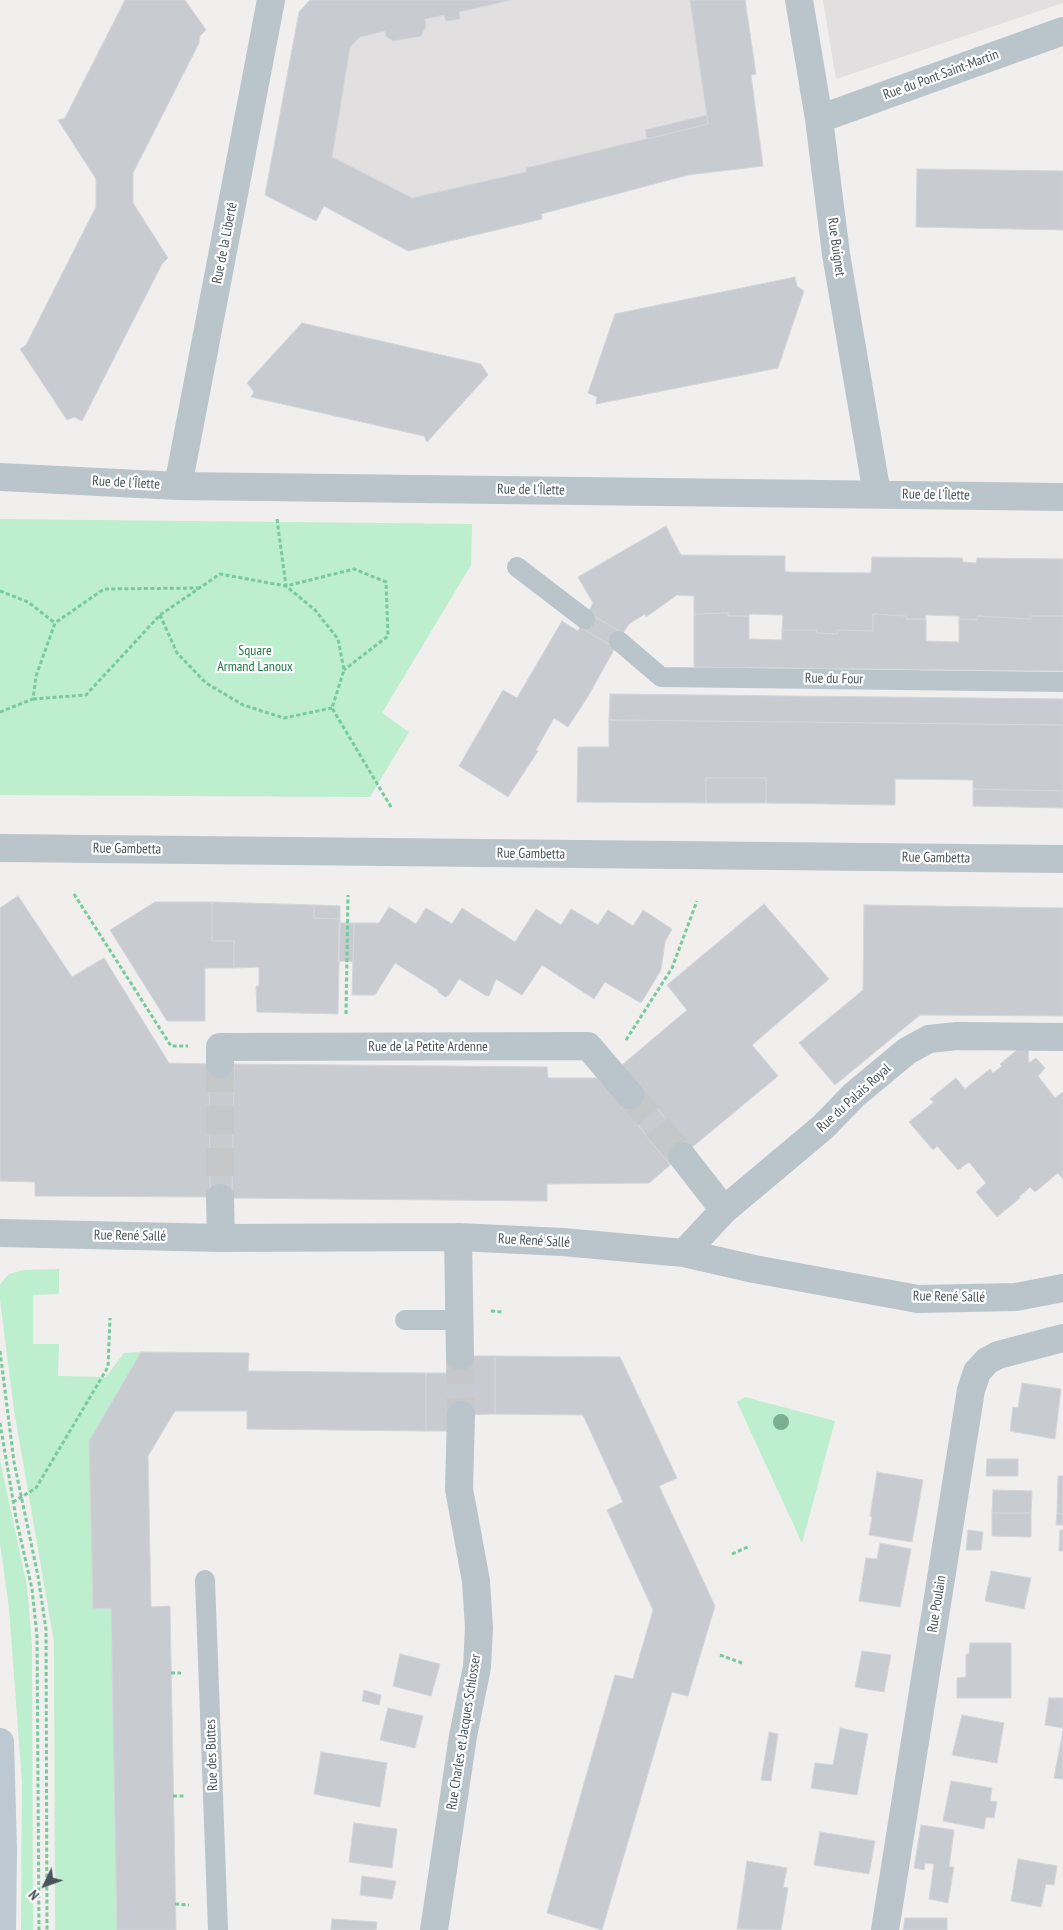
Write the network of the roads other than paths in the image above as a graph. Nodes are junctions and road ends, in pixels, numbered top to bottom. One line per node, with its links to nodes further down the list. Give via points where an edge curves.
1 (271, 0): 6 (street, Rue de la Liberté)
2 (799, 0): 4 (street, Rue Buignet)
3 (1063, 31): 4 (street, Rue du Pont Saint-Martin)
4 (819, 119): 7 (street, Rue Buignet, via 836,254)
5 (0, 477): 6 (street, Rue de l'Îlette)
6 (178, 486): 7 (street, Rue de l'Îlette)
7 (877, 494): 8 (street, Rue de l'Îlette)
8 (1063, 497)
9 (517, 568): 10 (lane)
10 (584, 619)
11 (619, 641): 12 (lane, Rue du Four, via 661,677)
12 (1063, 682)
13 (0, 848): 14 (street, Rue Gambetta)
14 (1063, 859)
15 (1063, 1036): 20 (street, Rue du Palais Royal, via 929,1039 907,1051 854,1095 823,1127)
16 (220, 1056): 17 (street, Rue de la Petite Ardenne, via 345,1047 588,1046)
17 (630, 1095)
18 (682, 1156): 20 (street)
19 (220, 1198): 23 (street)
20 (724, 1210): 24 (street, Rue du Palais Royal)
21 (0, 1233): 23 (street, Rue René Sallé)
22 (458, 1237): 23 (street, Rue René Sallé); 24 (street, Rue René Sallé); 27 (street)
23 (221, 1238)
24 (684, 1253): 25 (street, Rue René Sallé, via 918,1299 1016,1297)
25 (1063, 1288)
26 (405, 1320): 27 (lane)
27 (460, 1320): 29 (street)
28 (1063, 1338): 36 (street, Rue Poulain, via 998,1355 987,1361 977,1372 971,1390)
29 (460, 1356)
30 (461, 1415): 35 (street, Rue Charles et Jacques Schlosser, via 460,1502 476,1581 477,1667 463,1736)
31 (205, 1580): 34 (lane, Rue des Buttes)
32 (0, 1742): 33 (main road, via 4,1849)
33 (2, 1930)
34 (218, 1930)
35 (434, 1930)
36 (885, 1930)

